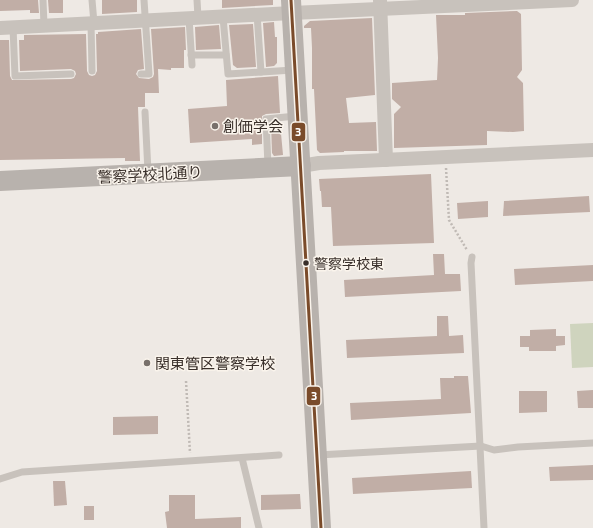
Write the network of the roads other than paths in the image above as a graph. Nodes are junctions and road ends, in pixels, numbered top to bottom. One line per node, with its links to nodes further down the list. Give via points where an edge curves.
1 (43, 0): 13 (lane)
2 (92, 0): 12 (lane)
3 (144, 0): 11 (lane)
4 (197, 0): 10 (lane)
5 (572, 0): 6 (street)
6 (380, 5): 7 (street); 26 (street)
7 (292, 6): 8 (street); 18 (street)
8 (257, 14): 9 (street); 20 (lane)
9 (224, 17): 10 (street); 16 (lane)
10 (193, 18): 11 (street); 15 (lane)
11 (146, 20): 12 (street); 22 (lane, via 149,74)
12 (92, 23): 13 (street); 19 (lane)
13 (44, 25): 14 (street)
14 (6, 28): 21 (lane, via 15,76)
15 (191, 55): 16 (lane); 17 (lane)
16 (226, 55): 20 (lane, via 228,74)
17 (192, 65)
18 (295, 70): 20 (lane); 24 (street)
19 (92, 71)
20 (262, 72)
21 (71, 74)
22 (141, 74)
23 (145, 112): 29 (lane)
24 (298, 116): 27 (street); 28 (lane, via 266,119)
25 (593, 150): 26 (street)
26 (386, 160): 27 (street, via 319,162)
27 (301, 166): 28 (street, 警察学校北通り); 34 (street)
28 (268, 168): 29 (street, 警察学校北通り)
29 (148, 174): 30 (street, 警察学校北通り)
30 (0, 181)
31 (472, 258): 33 (lane)
32 (593, 443): 33 (lane, via 494,450)
33 (481, 446): 34 (lane); 40 (lane)
34 (317, 455): 39 (street)
35 (279, 456): 36 (lane)
36 (242, 458): 37 (lane, via 22,472); 38 (lane)
37 (0, 479)
38 (259, 528)
39 (321, 528)
40 (484, 528)

